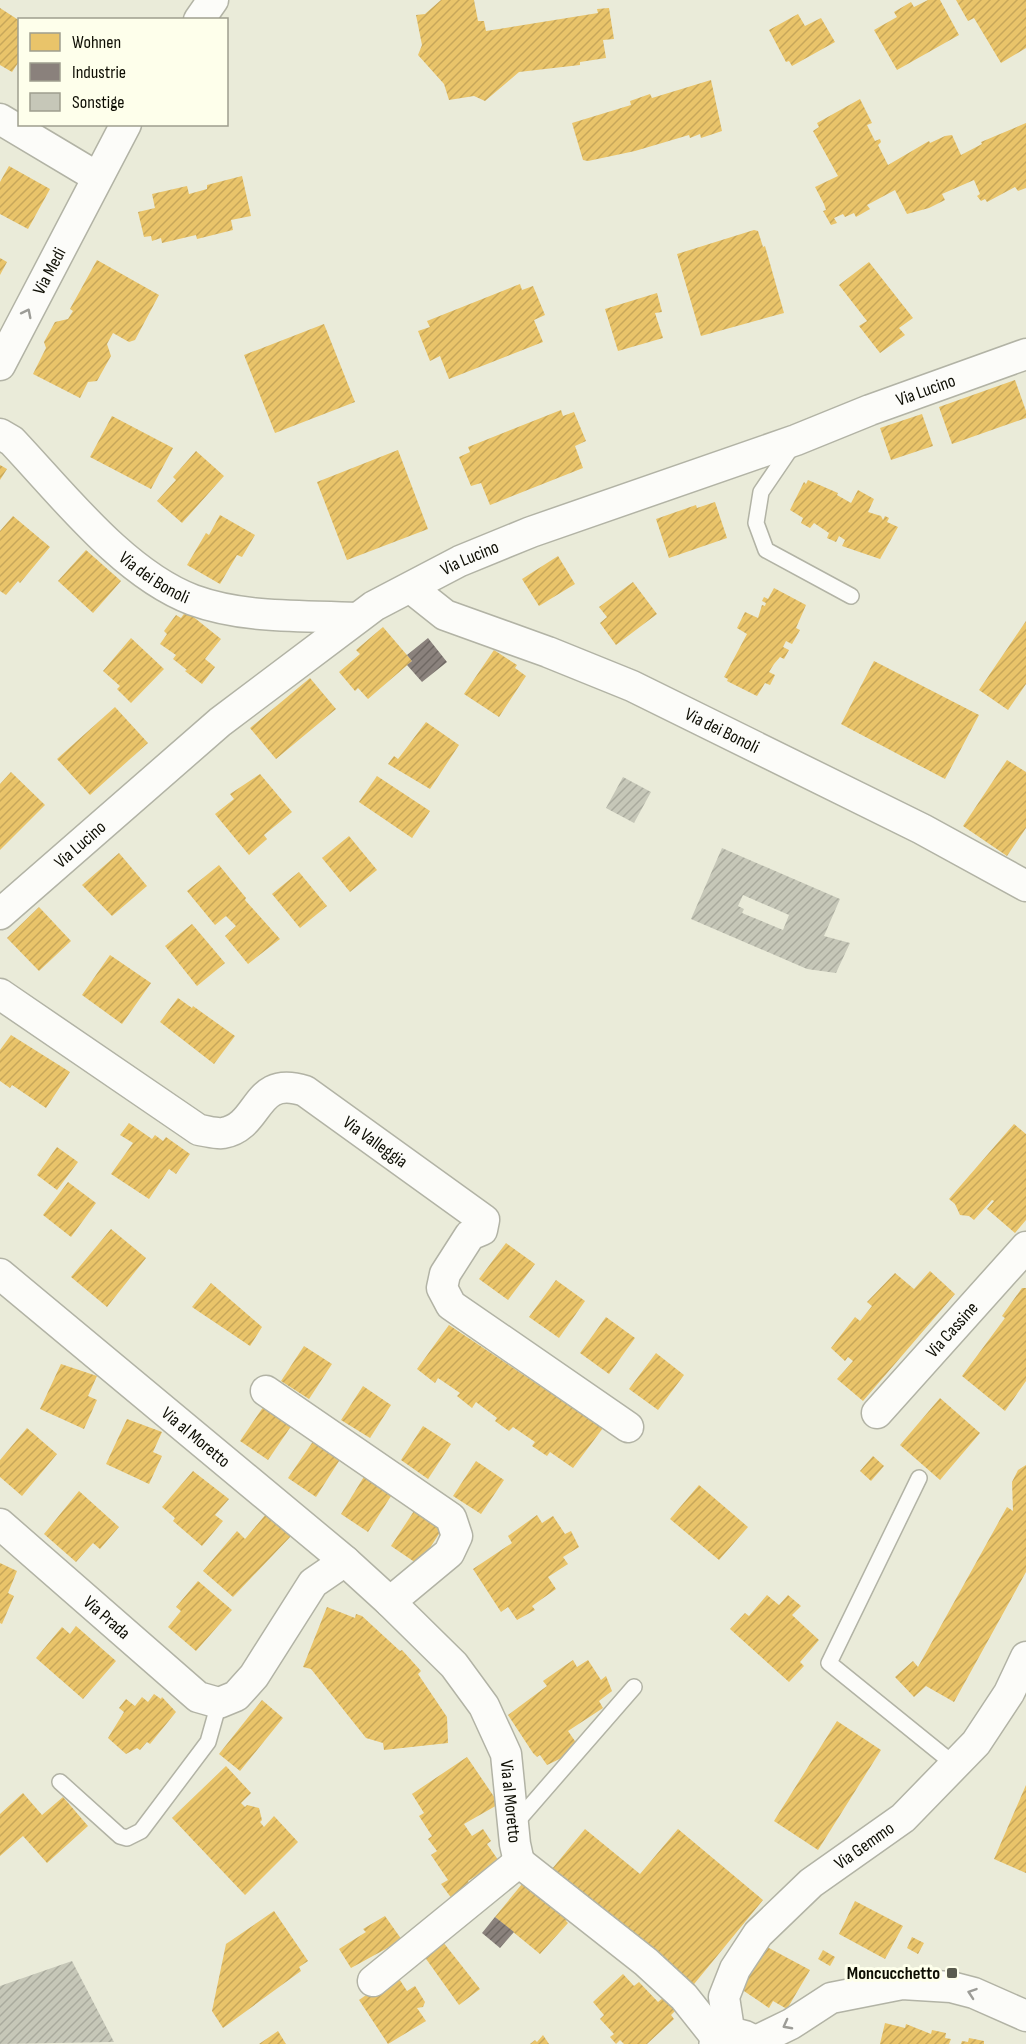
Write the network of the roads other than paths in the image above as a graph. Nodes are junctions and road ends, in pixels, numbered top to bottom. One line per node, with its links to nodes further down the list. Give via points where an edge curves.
1 (0, 119): 3 (street)
2 (125, 126): 3 (street, Via Medi)
3 (97, 177): 5 (street, Via Medi, one-way to 3)
4 (1026, 354): 7 (street, Via Lucino)
5 (0, 365)
6 (0, 434): 10 (street, Via dei Bonoli, via 12,441 113,547 158,583 193,600 231,610)
7 (796, 440): 8 (street, Via Lucino, via 531,532 460,561); 9 (lane, via 761,492 756,523 766,550)
8 (411, 588): 10 (street, Via Lucino); 11 (street, Via dei Bonoli, via 445,615 632,686)
9 (851, 596)
10 (357, 618): 12 (street, Via Lucino, via 220,722)
11 (1022, 876)
12 (0, 914)
13 (0, 994): 18 (street, Via Valleggia, via 199,1130 222,1133 240,1127 268,1093 288,1086 305,1091 484,1220 482,1230 470,1235 445,1274 442,1288 451,1305)
14 (1026, 1246): 17 (street, Via Cassine)
15 (0, 1274): 21 (street, Via al Moretto)
16 (266, 1391): 22 (street, via 451,1518 457,1536 449,1553)
17 (878, 1413)
18 (628, 1427)
19 (919, 1478): 26 (lane, via 829,1663)
20 (0, 1524): 25 (street, Via Prada, via 198,1697)
21 (345, 1561): 22 (street, Via al Moretto); 25 (street, via 313,1583 254,1676 236,1696)
22 (390, 1602): 28 (street, Via al Moretto, via 454,1665 484,1706 506,1754)
23 (1026, 1657): 26 (street, Via Gemmo, via 1009,1693 976,1743)
24 (634, 1687): 28 (lane)
25 (219, 1703): 27 (lane, via 207,1743 141,1831 127,1838)
26 (954, 1765): 32 (street, Via Gemmo, via 903,1818 811,1883 758,1934 735,1969 724,1997)
27 (60, 1782)
28 (513, 1826): 29 (street, Via al Moretto)
29 (519, 1862): 30 (street, Via al Moretto); 32 (street, Via al Moretto, via 646,1962)
30 (373, 1981)
31 (1026, 2016): 32 (street, one-way to 32, via 951,1986 902,1984 831,1998 791,2024)
32 (735, 2041)

